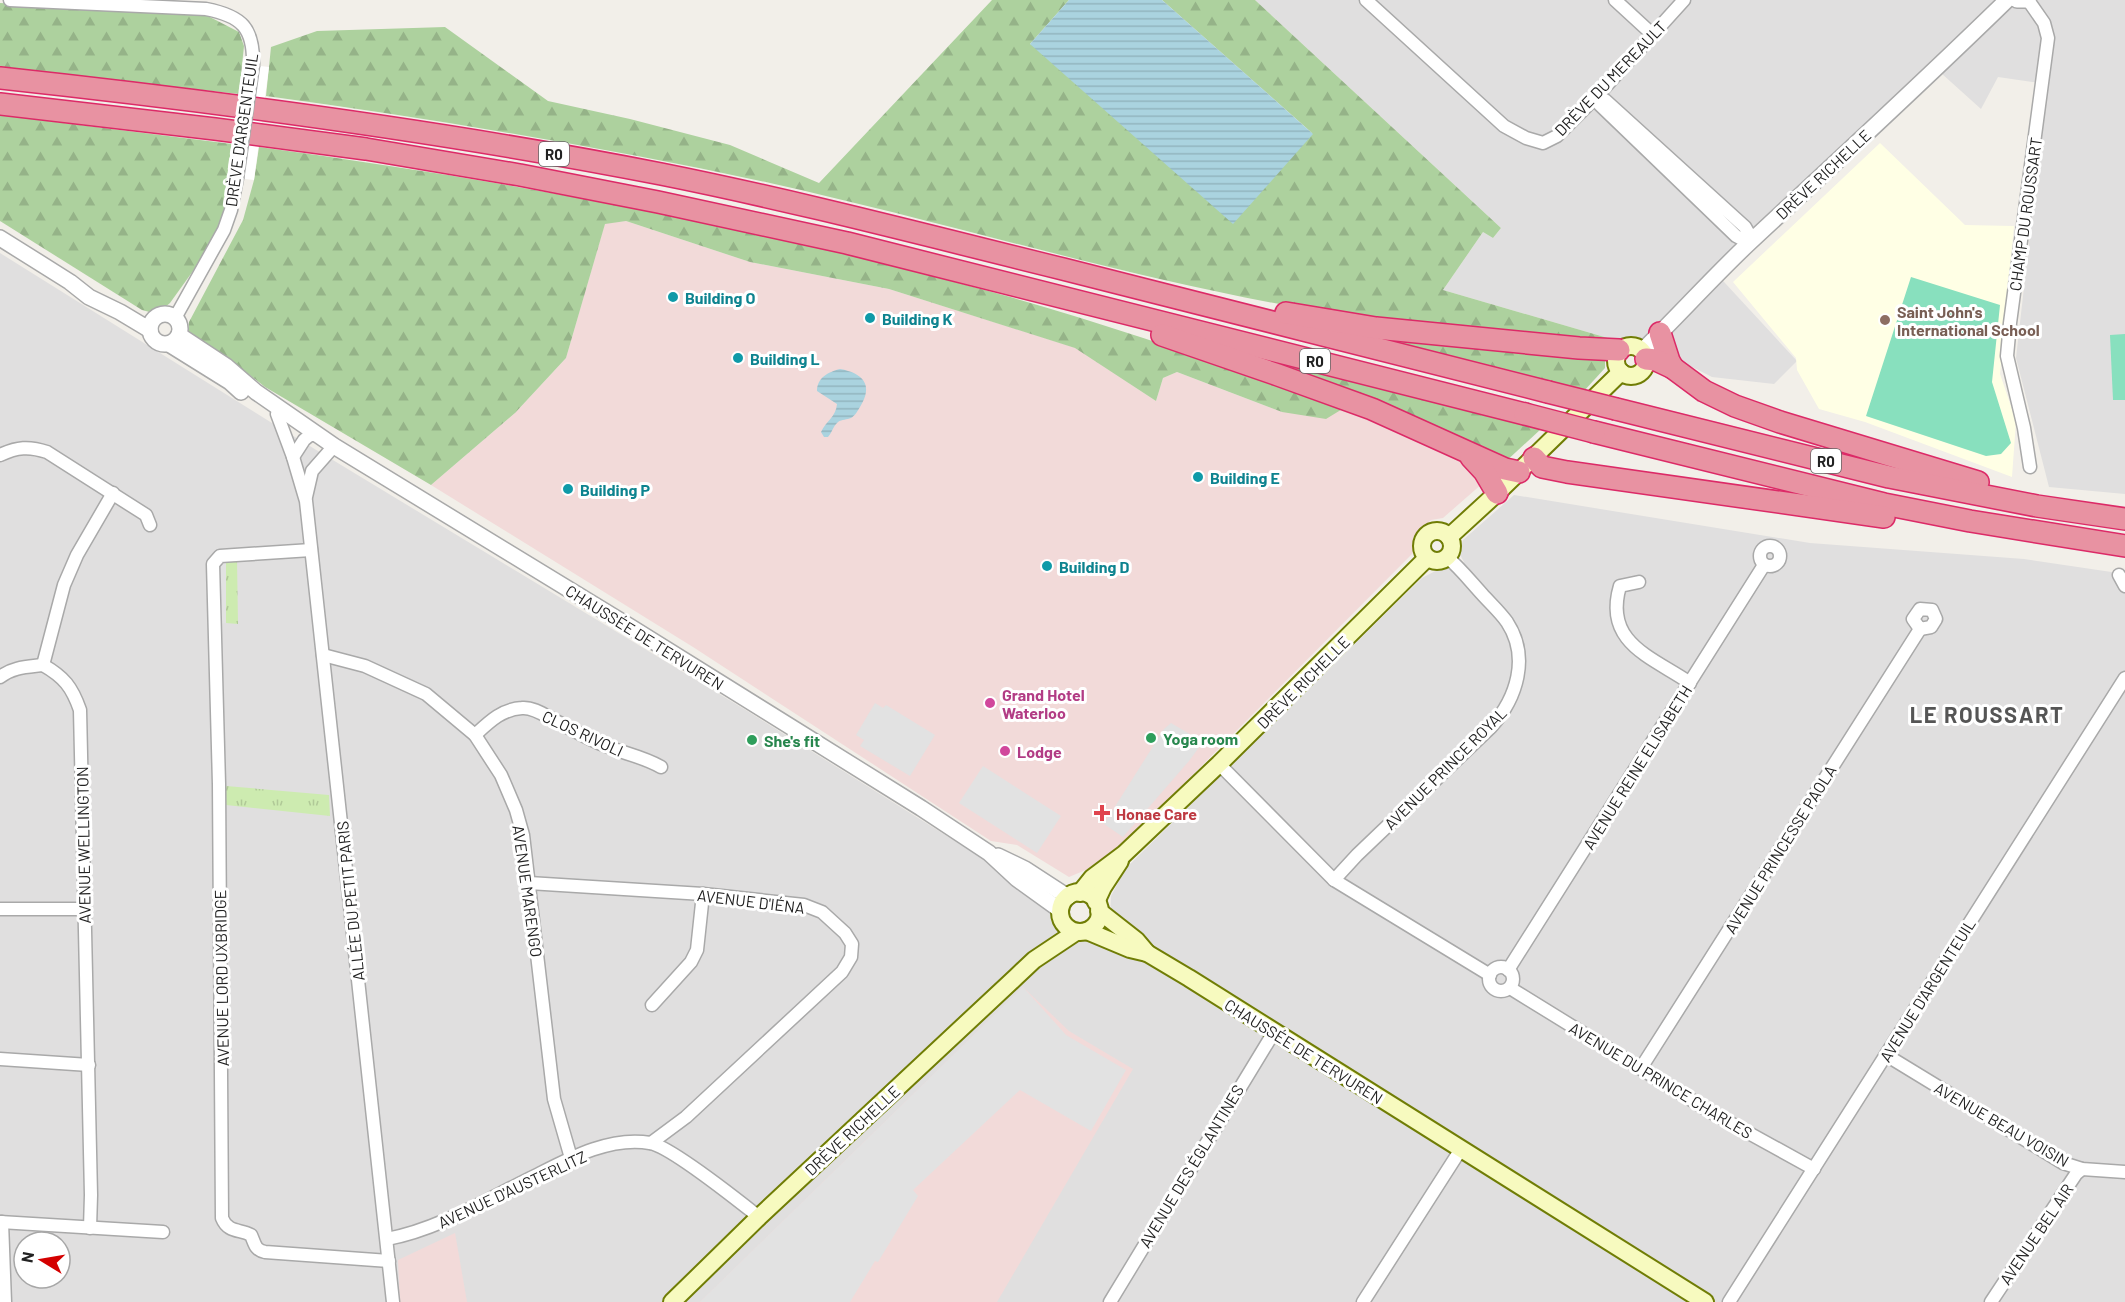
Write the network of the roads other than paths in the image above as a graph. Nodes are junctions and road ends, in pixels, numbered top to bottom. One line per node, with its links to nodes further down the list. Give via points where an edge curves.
1 (10, 0): 16 (street, DRÈVE D'ARGENTEUIL, bridge, via 206,9 237,19 248,32 253,65 231,210)
2 (1366, 0): 10 (street, DRÈVE DU MEREAULT, via 1504,126 1526,138 1543,143 1557,136)
3 (1615, 0): 8 (street)
4 (1684, 0): 8 (street, DRÈVE DU MEREAULT)
5 (2007, 0): 13 (street, DRÈVE RICHELLE)
6 (2017, 0): 7 (street)
7 (2028, 0): 32 (street, CHAMP DU ROUSSART, via 2044,23 2048,38 2007,356)
8 (1652, 34): 10 (street, DRÈVE DU MEREAULT)
9 (0, 78): 15 (highway, R0, via 219,102 640,170 852,216)
10 (1597, 96): 13 (street, via 1600,105 1736,236)
11 (0, 104): 14 (highway, R0, via 366,149 520,175 804,233)
12 (0, 238): 17 (street, via 89,297)
13 (1749, 243): 18 (street, DRÈVE RICHELLE)
14 (1106, 308): 28 (highway, via 1123,322 1372,409); 38 (highway, R0, bridge, via 1884,504)
15 (1215, 308): 20 (highway, via 1246,306 1376,328); 36 (highway, R0, bridge, via 1889,477)
16 (175, 318): 17 (street, via 164,315); 19 (street, via 180,329)
17 (152, 325): 19 (street, via 156,342)
18 (1660, 333): 21 (street, DRÈVE RICHELLE); 22 (highway)
19 (174, 340): 24 (street, CHAUSSÉE DE TERVUREN, via 245,395); 25 (street, CHAUSSÉE DE TERVUREN, via 226,366)
20 (1619, 350): 21 (main road, via 1631,345); 23 (main road, via 1615,362)
21 (1644, 355): 22 (highway); 23 (main road, via 1641,372 1627,376)
22 (1673, 368): 36 (highway, via 1704,391 1735,406 2007,490)
23 (1621, 372): 31 (main road)
24 (277, 414): 25 (street, CHAUSSÉE DE TERVUREN); 30 (street, ALLÉE DU PETIT PARIS)
25 (299, 423): 26 (street, CHAUSSÉE DE TERVUREN)
26 (318, 435): 27 (street, CHAUSSÉE DE TERVUREN); 30 (street, via 304,440)
27 (334, 446): 35 (street, ALLÉE DU PETIT PARIS, via 312,471); 60 (street, CHAUSSÉE DE TERVUREN, via 989,853 1025,869)
28 (1464, 451): 31 (highway, via 1505,469); 34 (highway, via 1484,471)
29 (0, 455): 33 (street, via 17,447 47,452)
30 (293, 457): 35 (street, ALLÉE DU PETIT PARIS)
31 (1526, 465): 34 (main road); 38 (highway, via 1956,527)
32 (2030, 467)
33 (113, 493): 39 (street, via 146,515); 49 (street, via 64,585)
34 (1497, 493): 40 (main road)
35 (306, 501): 42 (street, ALLÉE DU PETIT PARIS)
36 (2037, 506): 37 (highway, R0)
37 (2125, 519)
38 (1970, 521): 41 (highway, R0)
39 (150, 525)
40 (1449, 537): 43 (main road, via 1452,544); 44 (main road, via 1440,532 1430,533 1423,548)
41 (2125, 546)
42 (310, 550): 48 (street, ALLÉE DU PETIT PARIS); 87 (street, AVENUE LORD UXBRIDGE, via 220,556 213,564 222,1218 229,1229 251,1235 259,1251)
43 (1447, 557): 44 (main road, via 1441,561); 57 (street, AVENUE PRINCE ROYAL, via 1507,621 1519,655 1515,688 1505,710 1491,727)
44 (1428, 558): 54 (main road, DRÈVE RICHELLE)
45 (1764, 565): 52 (street, AVENUE REINE ELISABETH)
46 (1639, 582): 52 (street, via 1620,586 1617,594 1622,634 1634,647)
47 (1920, 629): 75 (street, AVENUE PRINCESSE PAOLA)
48 (323, 655): 53 (street, AVENUE MARENGO, via 365,666 426,694); 86 (street, ALLÉE DU PETIT PARIS)
49 (43, 665): 50 (street, via 20,667); 63 (street, AVENUE WELLINGTON, via 65,681 80,710)
50 (0, 676)
51 (2125, 678): 72 (street, AVENUE D'ARGENTEUIL)
52 (1690, 683): 67 (street, AVENUE REINE ELISABETH)
53 (475, 735): 55 (street, CLOS RIVOLI, via 504,712 525,708 600,744); 58 (street, AVENUE MARENGO, via 501,776 516,810)
54 (1219, 764): 56 (main road, DRÈVE RICHELLE); 57 (street)
55 (661, 767)
56 (1124, 854): 60 (main road, DRÈVE RICHELLE, via 1092,878); 61 (main road, DRÈVE RICHELLE, via 1103,887)
57 (1334, 880): 68 (street)
58 (529, 883): 59 (street, AVENUE D'IÉNA); 78 (street, AVENUE MARENGO, via 554,1099)
59 (703, 894): 70 (street, via 697,950); 76 (street, AVENUE D'IÉNA, via 804,905 822,912 845,933 852,944 851,957 842,972 777,1034 686,1117)
60 (1067, 905): 61 (main road, via 1086,894); 64 (main road, via 1070,930); 66 (main road, DRÈVE RICHELLE)
61 (1098, 906): 64 (main road, via 1094,926); 65 (main road, CHAUSSÉE DE TERVUREN)
62 (0, 909): 63 (street)
63 (85, 909): 74 (street, AVENUE WELLINGTON)
64 (1082, 931): 65 (main road, CHAUSSÉE DE TERVUREN); 66 (main road, DRÈVE RICHELLE)
65 (1147, 953): 71 (main road, CHAUSSÉE DE TERVUREN)
66 (1034, 960): 82 (main road, DRÈVE RICHELLE)
67 (1508, 969): 68 (street, via 1496,968); 69 (street, via 1513,980)
68 (1490, 975): 69 (street, via 1490,985 1496,990)
69 (1510, 988): 75 (street, AVENUE DU PRINCE CHARLES)
70 (652, 1005)
71 (1274, 1032): 77 (main road, CHAUSSÉE DE TERVUREN); 91 (street, AVENUE DES ÉGLANTINES)
72 (1887, 1055): 79 (street, AVENUE D'ARGENTEUIL); 80 (street, AVENUE BEAU VOISIN, via 2063,1163)
73 (0, 1059): 74 (street)
74 (88, 1065): 84 (street, AVENUE WELLINGTON)
75 (1641, 1068): 79 (street, AVENUE DU PRINCE CHARLES)
76 (651, 1143): 78 (street, AVENUE D'AUSTERLITZ, via 625,1142); 82 (street, AVENUE D'AUSTERLITZ, via 671,1152)
77 (1461, 1149): 92 (street); 93 (main road, CHAUSSÉE DE TERVUREN)
78 (571, 1158): 86 (street, AVENUE D'AUSTERLITZ, via 430,1227)
79 (1814, 1169): 94 (street, AVENUE D'ARGENTEUIL)
80 (2082, 1169): 81 (street, AVENUE BEAU VOISIN); 95 (street, AVENUE BEL AIR)
81 (2125, 1172)
82 (759, 1218): 90 (main road, DRÈVE RICHELLE)
83 (1, 1222): 84 (street); 88 (street)
84 (90, 1228): 85 (street)
85 (163, 1232)
86 (387, 1239): 87 (street, ALLÉE DU PETIT PARIS)
87 (389, 1261): 89 (street, ALLÉE DU PETIT PARIS)
88 (6, 1302)
89 (393, 1302)
90 (672, 1302)
91 (1110, 1302)
92 (1363, 1302)
93 (1705, 1302)
94 (1729, 1302)
95 (1991, 1302)

